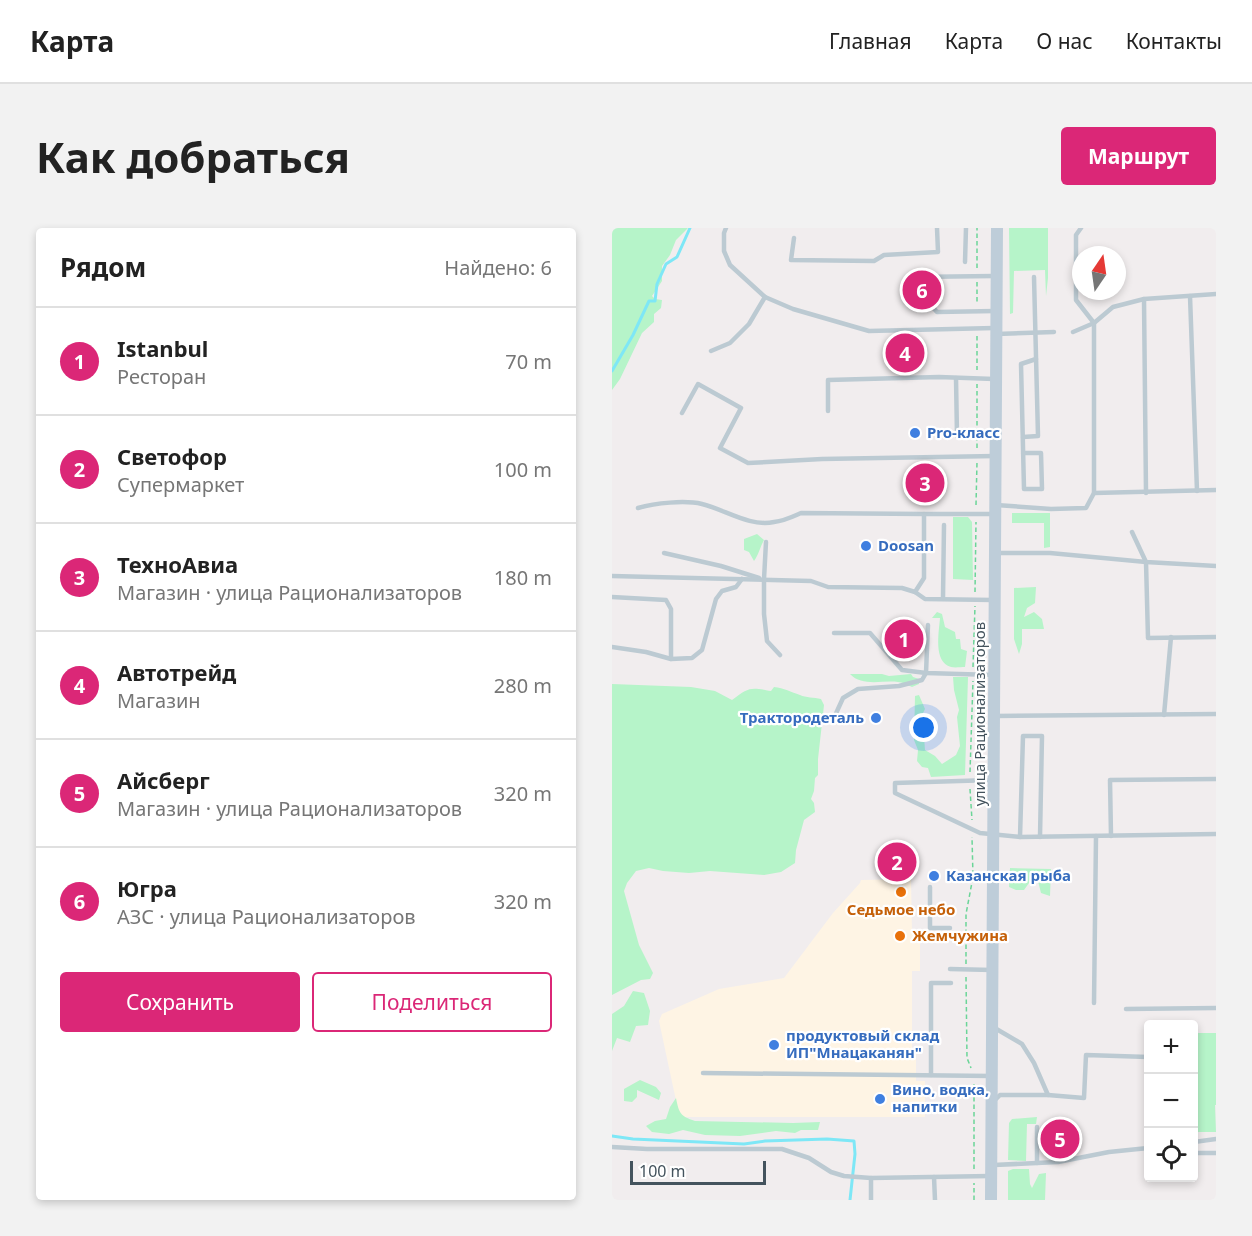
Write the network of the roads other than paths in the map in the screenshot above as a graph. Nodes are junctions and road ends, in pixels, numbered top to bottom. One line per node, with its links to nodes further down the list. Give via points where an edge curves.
1 (726, 228): 12 (lane, via 724,251 730,265)
2 (937, 228): 6 (lane, via 938,252 884,255 874,261 791,260)
3 (966, 228): 7 (lane)
4 (997, 228): 8 (main road, улица Рационализаторов)
5 (1081, 228): 15 (lane, via 1076,235 1076,300)
6 (794, 238)
7 (965, 262)
8 (997, 276): 14 (main road, улица Рационализаторов); 14 (lane, via 912,277 913,300 928,302 937,312)
9 (1034, 277): 17 (lane)
10 (1216, 294): 11 (lane)
11 (1190, 296): 13 (lane); 31 (lane)
12 (765, 297): 16 (lane, via 869,332); 20 (lane, via 749,324 730,343)
13 (1144, 299): 15 (lane, via 1113,307); 33 (lane)
14 (997, 311): 16 (main road, улица Рационализаторов)
15 (1094, 322): 19 (lane); 32 (lane)
16 (997, 331): 17 (lane); 23 (main road, улица Рационализаторов)
17 (1036, 332): 18 (lane); 21 (lane)
18 (1054, 332)
19 (1073, 332)
20 (711, 351)
21 (1036, 359): 27 (lane, via 1021,364); 27 (lane, via 1038,436)
22 (956, 378): 23 (lane); 24 (lane, via 828,380); 26 (lane)
23 (997, 379): 29 (main road, улица Рационализаторов)
24 (828, 411)
25 (682, 413): 29 (lane, via 698,384 741,408 720,448 748,463)
26 (957, 436)
27 (1023, 437): 28 (lane)
28 (1023, 453): 28 (lane, via 1041,453 1042,489 1024,489)
29 (995, 456): 35 (main road, улица Рационализаторов)
30 (1216, 490): 31 (lane)
31 (1197, 491): 33 (lane)
32 (1094, 493): 33 (lane); 35 (lane, via 1086,508)
33 (1146, 493)
34 (638, 508): 36 (lane, via 651,504 703,504 751,521 771,523 801,513)
35 (996, 509): 36 (lane, via 976,514); 41 (main road, улица Рационализаторов)
36 (924, 514): 47 (lane, via 924,578)
37 (944, 525): 49 (lane)
38 (1132, 532): 42 (lane)
39 (766, 542): 46 (lane)
40 (664, 553): 46 (lane)
41 (996, 553): 42 (lane, via 1050,553); 50 (main road, улица Рационализаторов)
42 (1146, 562): 43 (lane); 53 (lane, via 1148,638)
43 (1216, 566)
44 (612, 576): 45 (lane)
45 (742, 579): 46 (lane); 57 (lane, via 716,599 702,650 692,658)
46 (764, 579): 47 (lane); 56 (lane, via 766,641)
47 (915, 592): 49 (lane, via 925,599)
48 (612, 597): 57 (lane, via 666,600 671,609)
49 (944, 598): 50 (lane)
50 (995, 600): 59 (main road, улица Рационализаторов)
51 (928, 625): 58 (lane)
52 (834, 633): 58 (lane, via 870,633 902,670)
53 (1171, 637): 54 (lane); 61 (lane)
54 (1216, 637)
55 (612, 647): 57 (lane)
56 (780, 655)
57 (671, 659)
58 (926, 673): 59 (lane); 63 (lane, via 922,680 899,686 858,689 843,698)
59 (995, 675): 62 (main road, улица Рационализаторов)
60 (1216, 714): 61 (lane)
61 (1164, 715): 62 (lane)
62 (995, 716): 65 (main road, улица Рационализаторов)
63 (833, 720)
64 (1216, 779): 69 (lane, via 1110,780)
65 (994, 780): 67 (main road, улица Рационализаторов); 67 (lane, via 896,783 895,793 980,833)
66 (1216, 834): 69 (lane)
67 (994, 835): 70 (lane); 75 (main road, улица Рационализаторов)
68 (1096, 836): 69 (lane); 71 (lane); 77 (lane)
69 (1111, 836)
70 (1020, 837): 71 (lane); 71 (lane, via 1023,736 1042,736)
71 (1040, 837)
72 (930, 887): 73 (lane, via 930,928)
73 (951, 928)
74 (950, 969): 75 (lane)
75 (992, 970): 80 (main road, улица Рационализаторов)
76 (951, 983): 83 (lane, via 931,983)
77 (1094, 1003)
78 (1216, 1008): 79 (lane)
79 (1126, 1009)
80 (992, 1027): 84 (main road, улица Рационализаторов); 85 (lane, via 1022,1044)
81 (703, 1072): 83 (lane)
82 (1148, 1074): 85 (lane, via 1148,1056 1086,1055 1084,1098)
83 (931, 1075): 84 (lane)
84 (992, 1076): 86 (main road, улица Рационализаторов)
85 (1048, 1095): 86 (lane, via 1000,1095)
86 (992, 1104): 95 (main road, улица Рационализаторов)
87 (1037, 1127): 94 (lane)
88 (1216, 1139): 89 (lane)
89 (1198, 1141)
90 (612, 1147): 97 (lane, via 782,1149 831,1172)
91 (1144, 1148): 94 (lane)
92 (1198, 1153): 93 (lane)
93 (1216, 1153)
94 (1037, 1164): 95 (lane)
95 (991, 1171): 96 (lane, via 974,1176); 100 (main road, улица Рационализаторов)
96 (934, 1177): 97 (lane); 99 (lane)
97 (871, 1178): 98 (lane)
98 (871, 1200)
99 (935, 1200)
100 (991, 1200)

